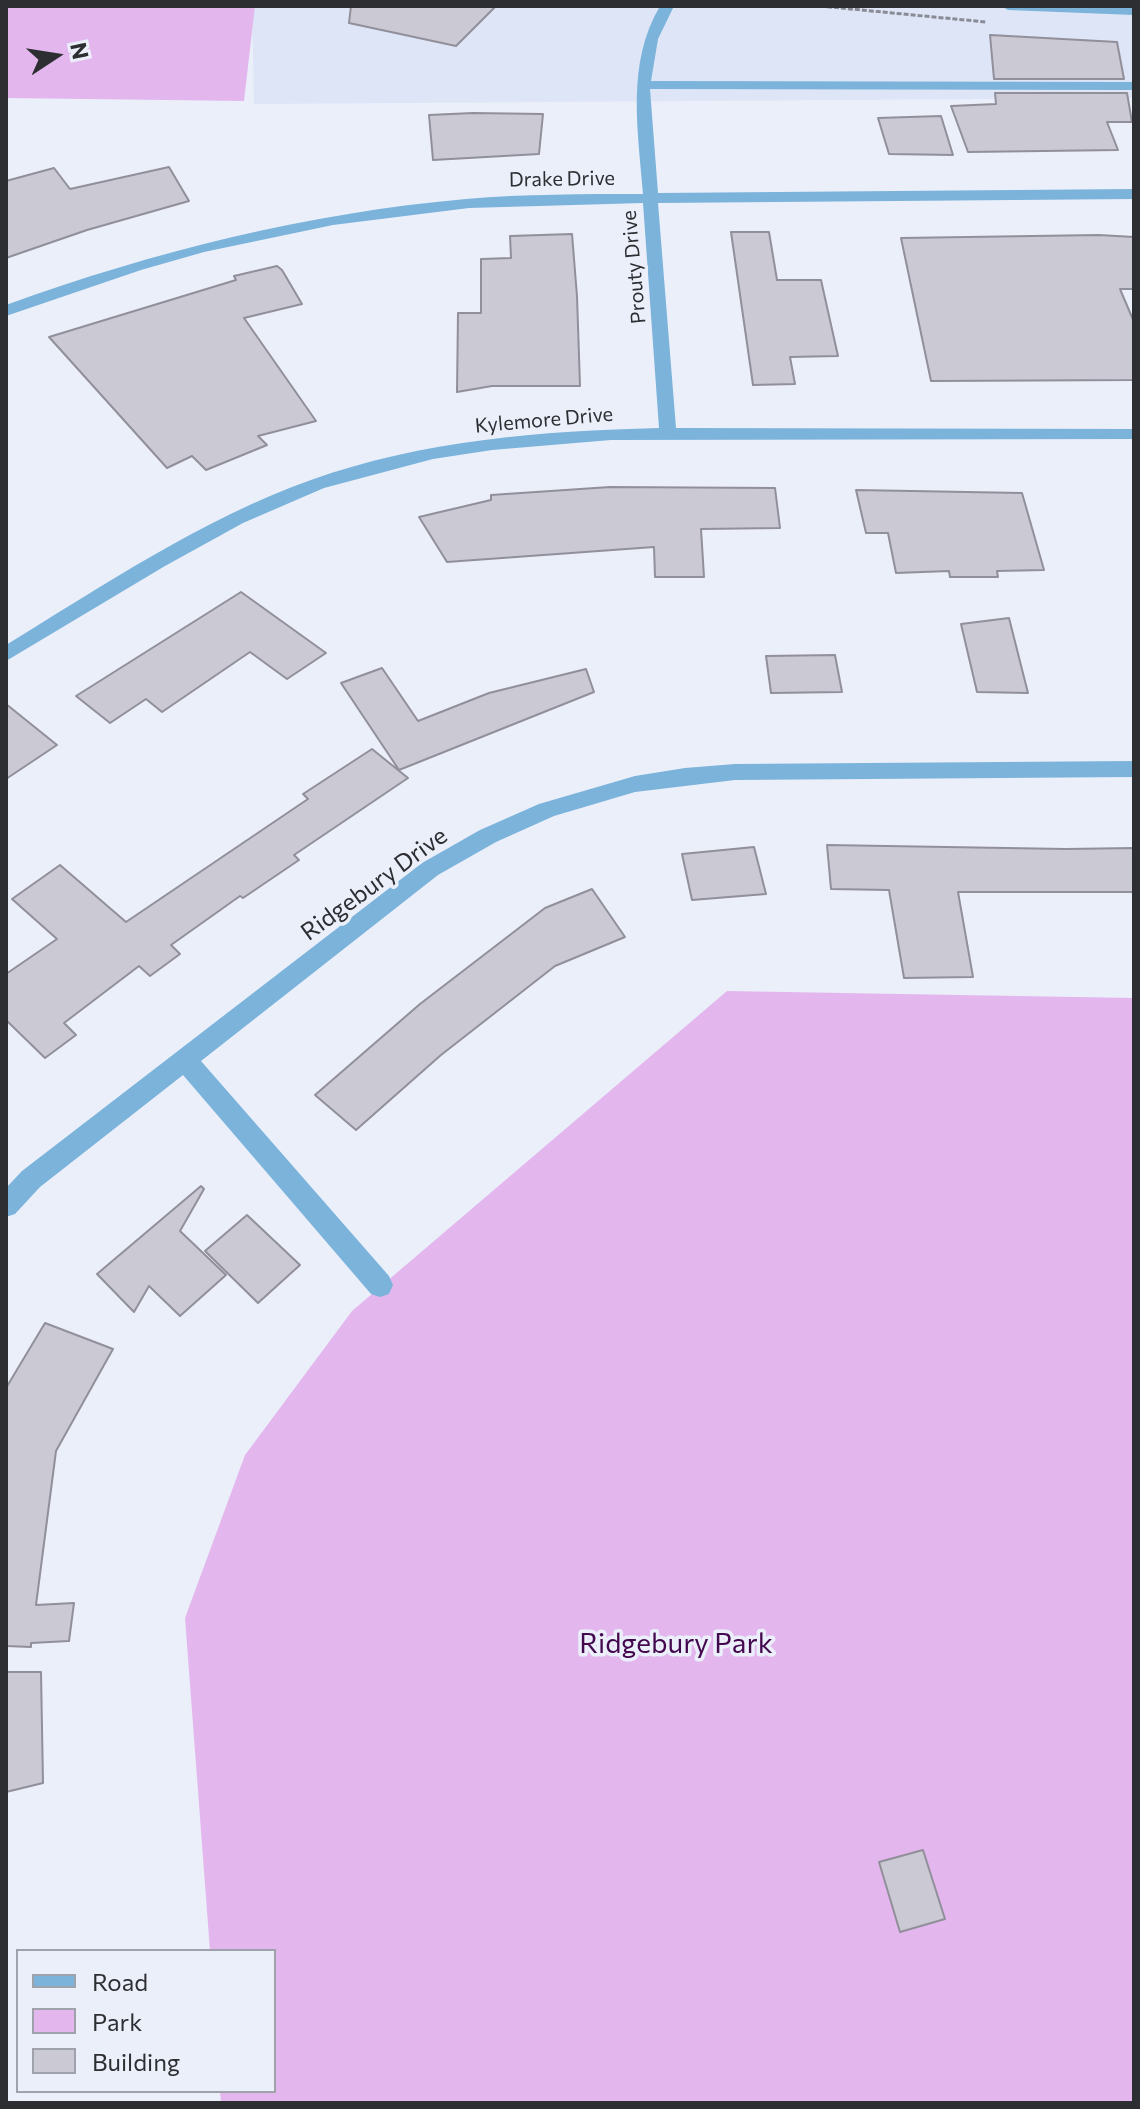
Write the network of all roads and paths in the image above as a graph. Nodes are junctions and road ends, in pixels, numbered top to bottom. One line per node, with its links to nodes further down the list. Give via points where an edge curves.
1 (667, 6): 6 (street, Prouty Drive, via 647,52)
2 (820, 6): 5 (path)
3 (1008, 6): 4 (street)
4 (1134, 11)
5 (988, 22)
6 (643, 85): 7 (street); 9 (street, Prouty Drive)
7 (1134, 86)
8 (1134, 194): 9 (street, Drake Drive)
9 (648, 198): 10 (street, Drake Drive, via 466,203 310,223 144,263); 11 (street, Prouty Drive)
10 (6, 311)
11 (668, 433): 12 (street, Kylemore Drive); 13 (street, Kylemore Drive, via 456,449 321,483 245,514)
12 (1134, 434)
13 (6, 654)
14 (1134, 769): 15 (street, Ridgebury Drive, via 735,772 660,780 587,796 488,836 430,869)
15 (185, 1060): 16 (street, Ridgebury Drive, via 31,1179); 17 (street)
16 (6, 1206)
17 (380, 1285)

